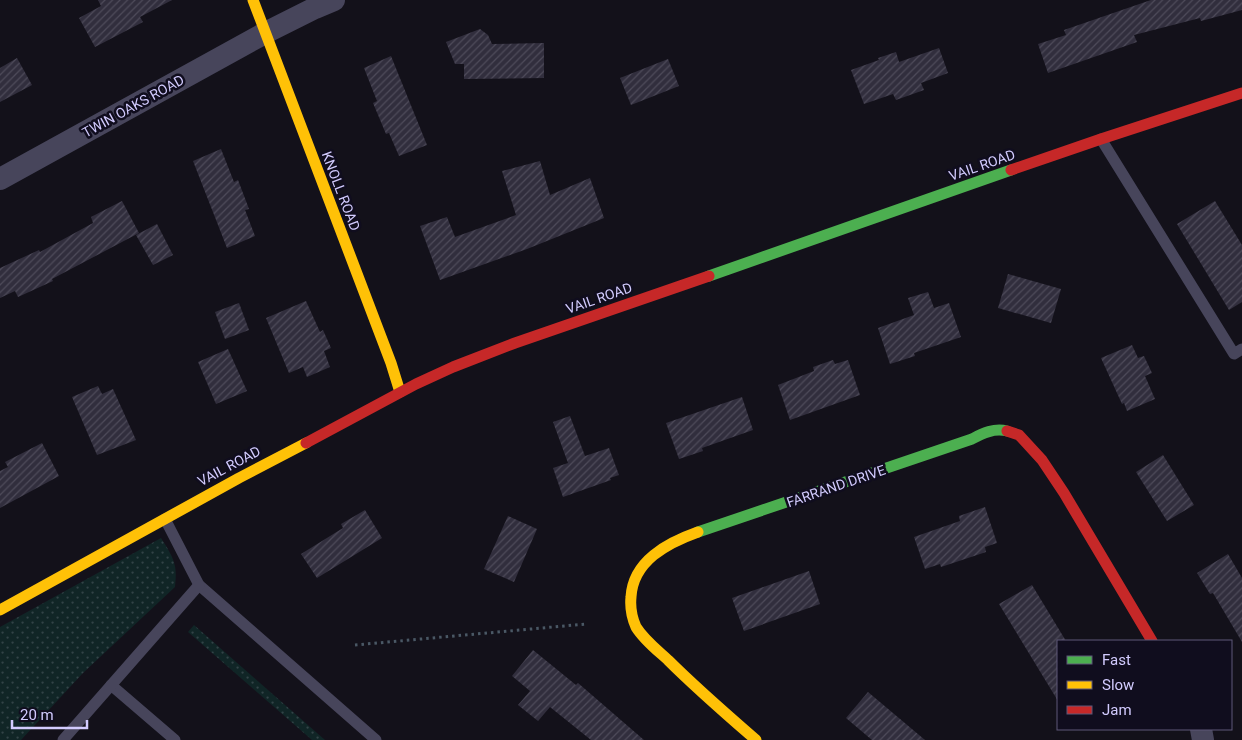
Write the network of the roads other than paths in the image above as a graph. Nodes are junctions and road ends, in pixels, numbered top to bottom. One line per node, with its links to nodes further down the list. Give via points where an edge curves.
1 (253, 0): 3 (street, KNOLL ROAD)
2 (334, 0): 3 (street, TWIN OAKS ROAD)
3 (265, 33): 6 (street, TWIN OAKS ROAD); 8 (street, KNOLL ROAD)
4 (1242, 93): 5 (street, VAIL ROAD)
5 (1101, 139): 7 (lane, via 1234,354); 8 (street, VAIL ROAD, via 514,343)
6 (0, 178)
7 (1242, 349)
8 (400, 392): 9 (street, VAIL ROAD)
9 (165, 519): 10 (lane); 11 (street, VAIL ROAD)
10 (199, 585): 13 (lane); 16 (lane)
11 (0, 610)
12 (1151, 640): 17 (street, FARRAND DRIVE, via 1042,460 1019,435 1003,430 986,431 972,439 690,535 665,547 646,561 636,574 631,608 635,624 645,638)
13 (112, 685): 14 (lane); 15 (lane)
14 (63, 740)
15 (175, 740)
16 (376, 740)
17 (756, 740)

